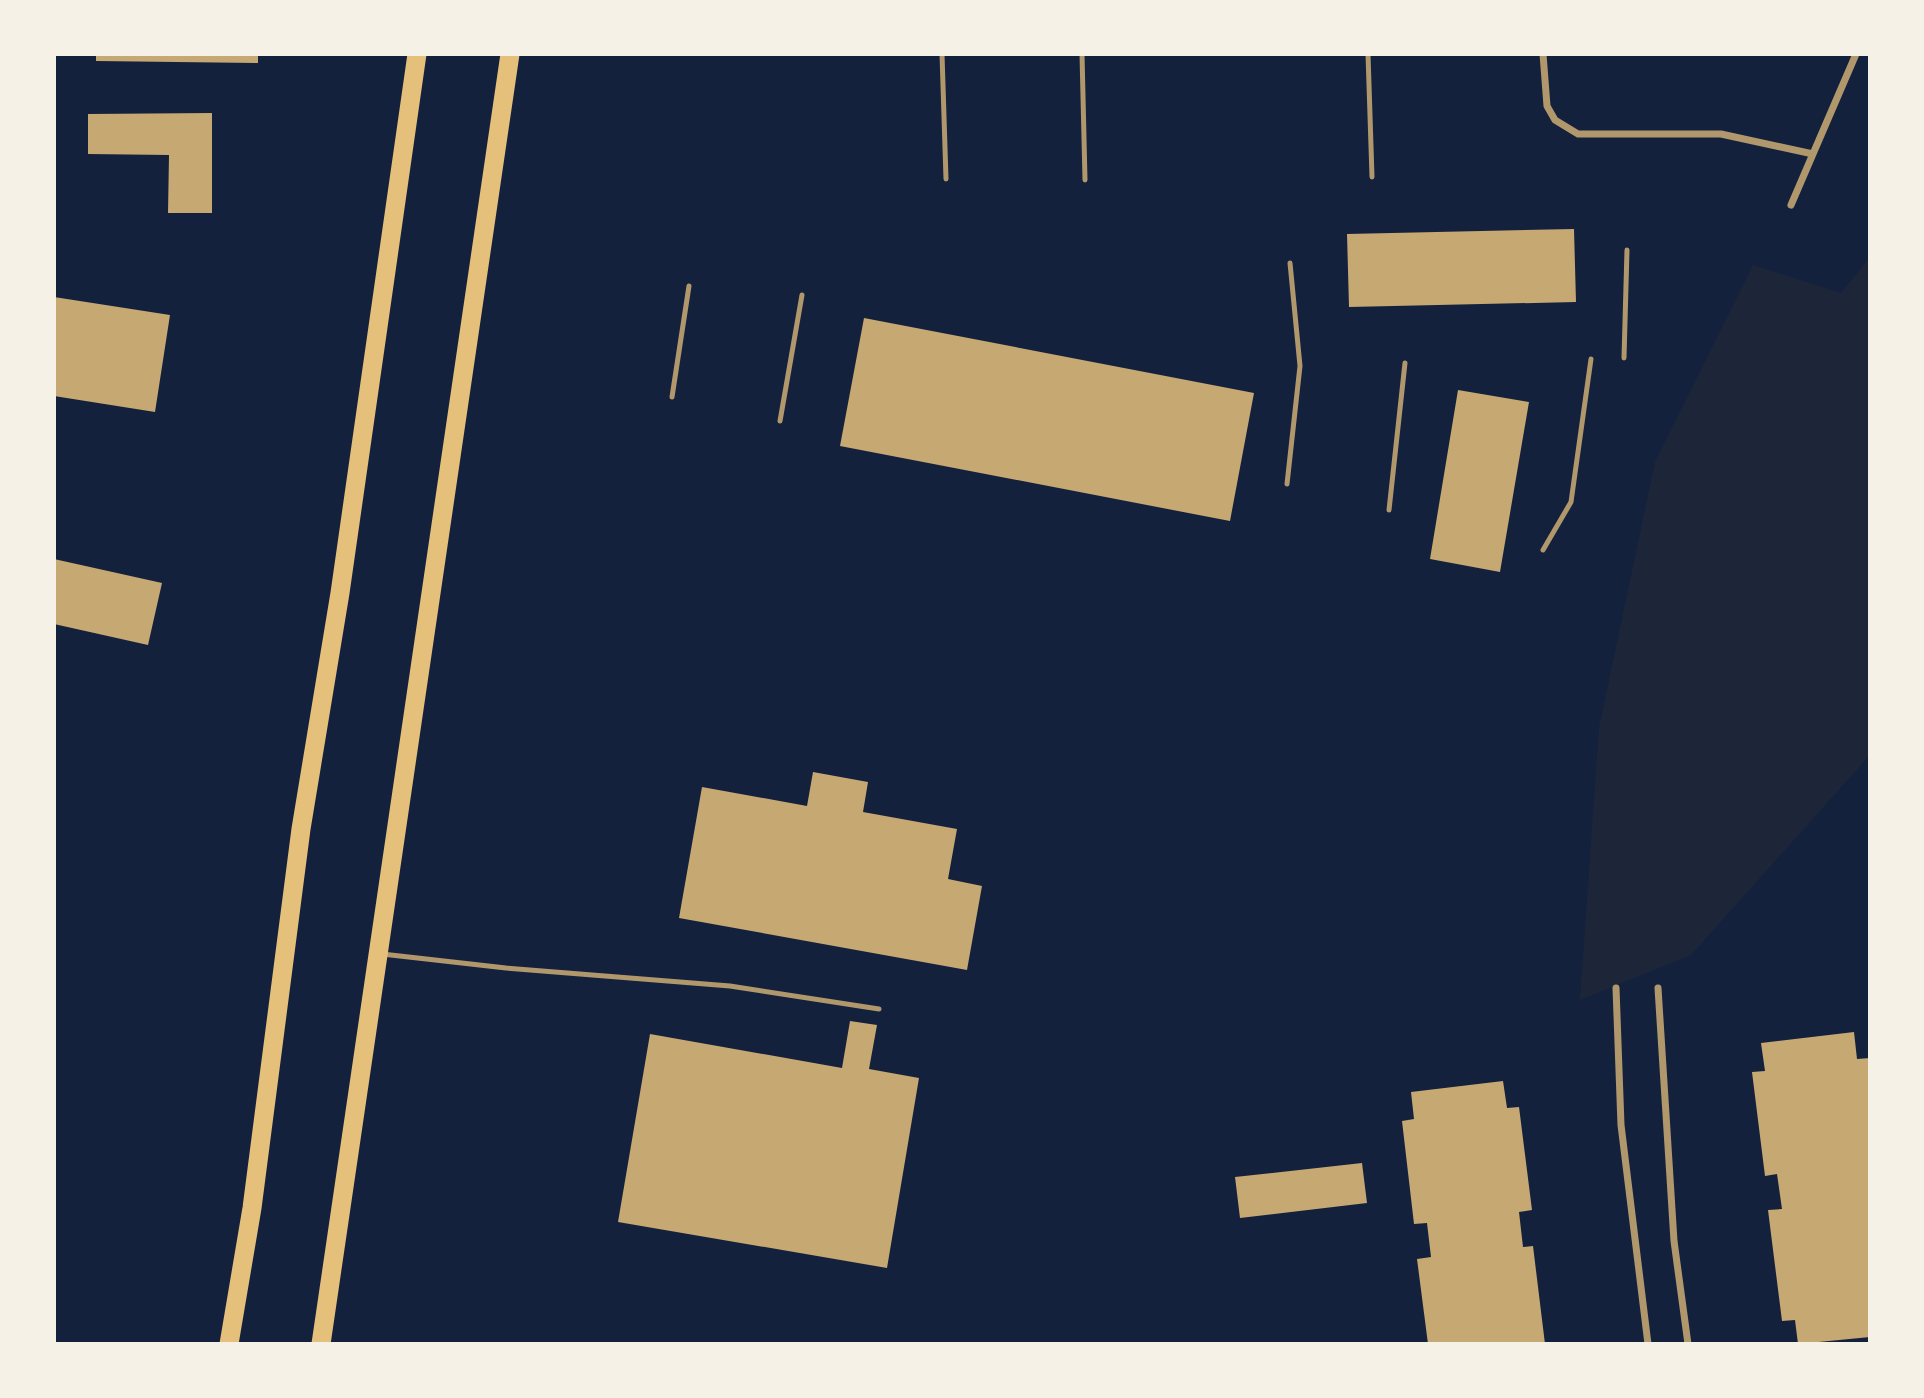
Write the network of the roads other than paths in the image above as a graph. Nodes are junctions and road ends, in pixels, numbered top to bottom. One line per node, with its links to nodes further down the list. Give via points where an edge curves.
1 (417, 54): 29 (highway)
2 (510, 54): 25 (highway)
3 (942, 54): 10 (lane)
4 (1082, 54): 11 (lane)
5 (1368, 54): 9 (lane)
6 (1543, 54): 8 (street, via 1547,106 1555,120 1578,134 1721,134)
7 (1856, 54): 8 (street)
8 (1813, 154): 12 (street)
9 (1372, 177)
10 (946, 179)
11 (1085, 180)
12 (1791, 205)
13 (1627, 250): 17 (lane)
14 (1290, 263): 22 (lane, via 1300,366)
15 (689, 286): 20 (lane)
16 (802, 295): 21 (lane)
17 (1625, 358)
18 (1591, 359): 24 (lane, via 1571,502)
19 (1405, 363): 23 (lane)
20 (672, 397)
21 (780, 421)
22 (1287, 484)
23 (1389, 510)
24 (1544, 550)
25 (379, 954): 28 (lane, via 730,986); 30 (highway)
26 (1616, 988): 31 (street, via 1621,1125)
27 (1658, 988): 32 (street, via 1674,1241)
28 (879, 1009)
29 (229, 1344)
30 (321, 1344)
31 (1648, 1344)
32 (1688, 1344)

